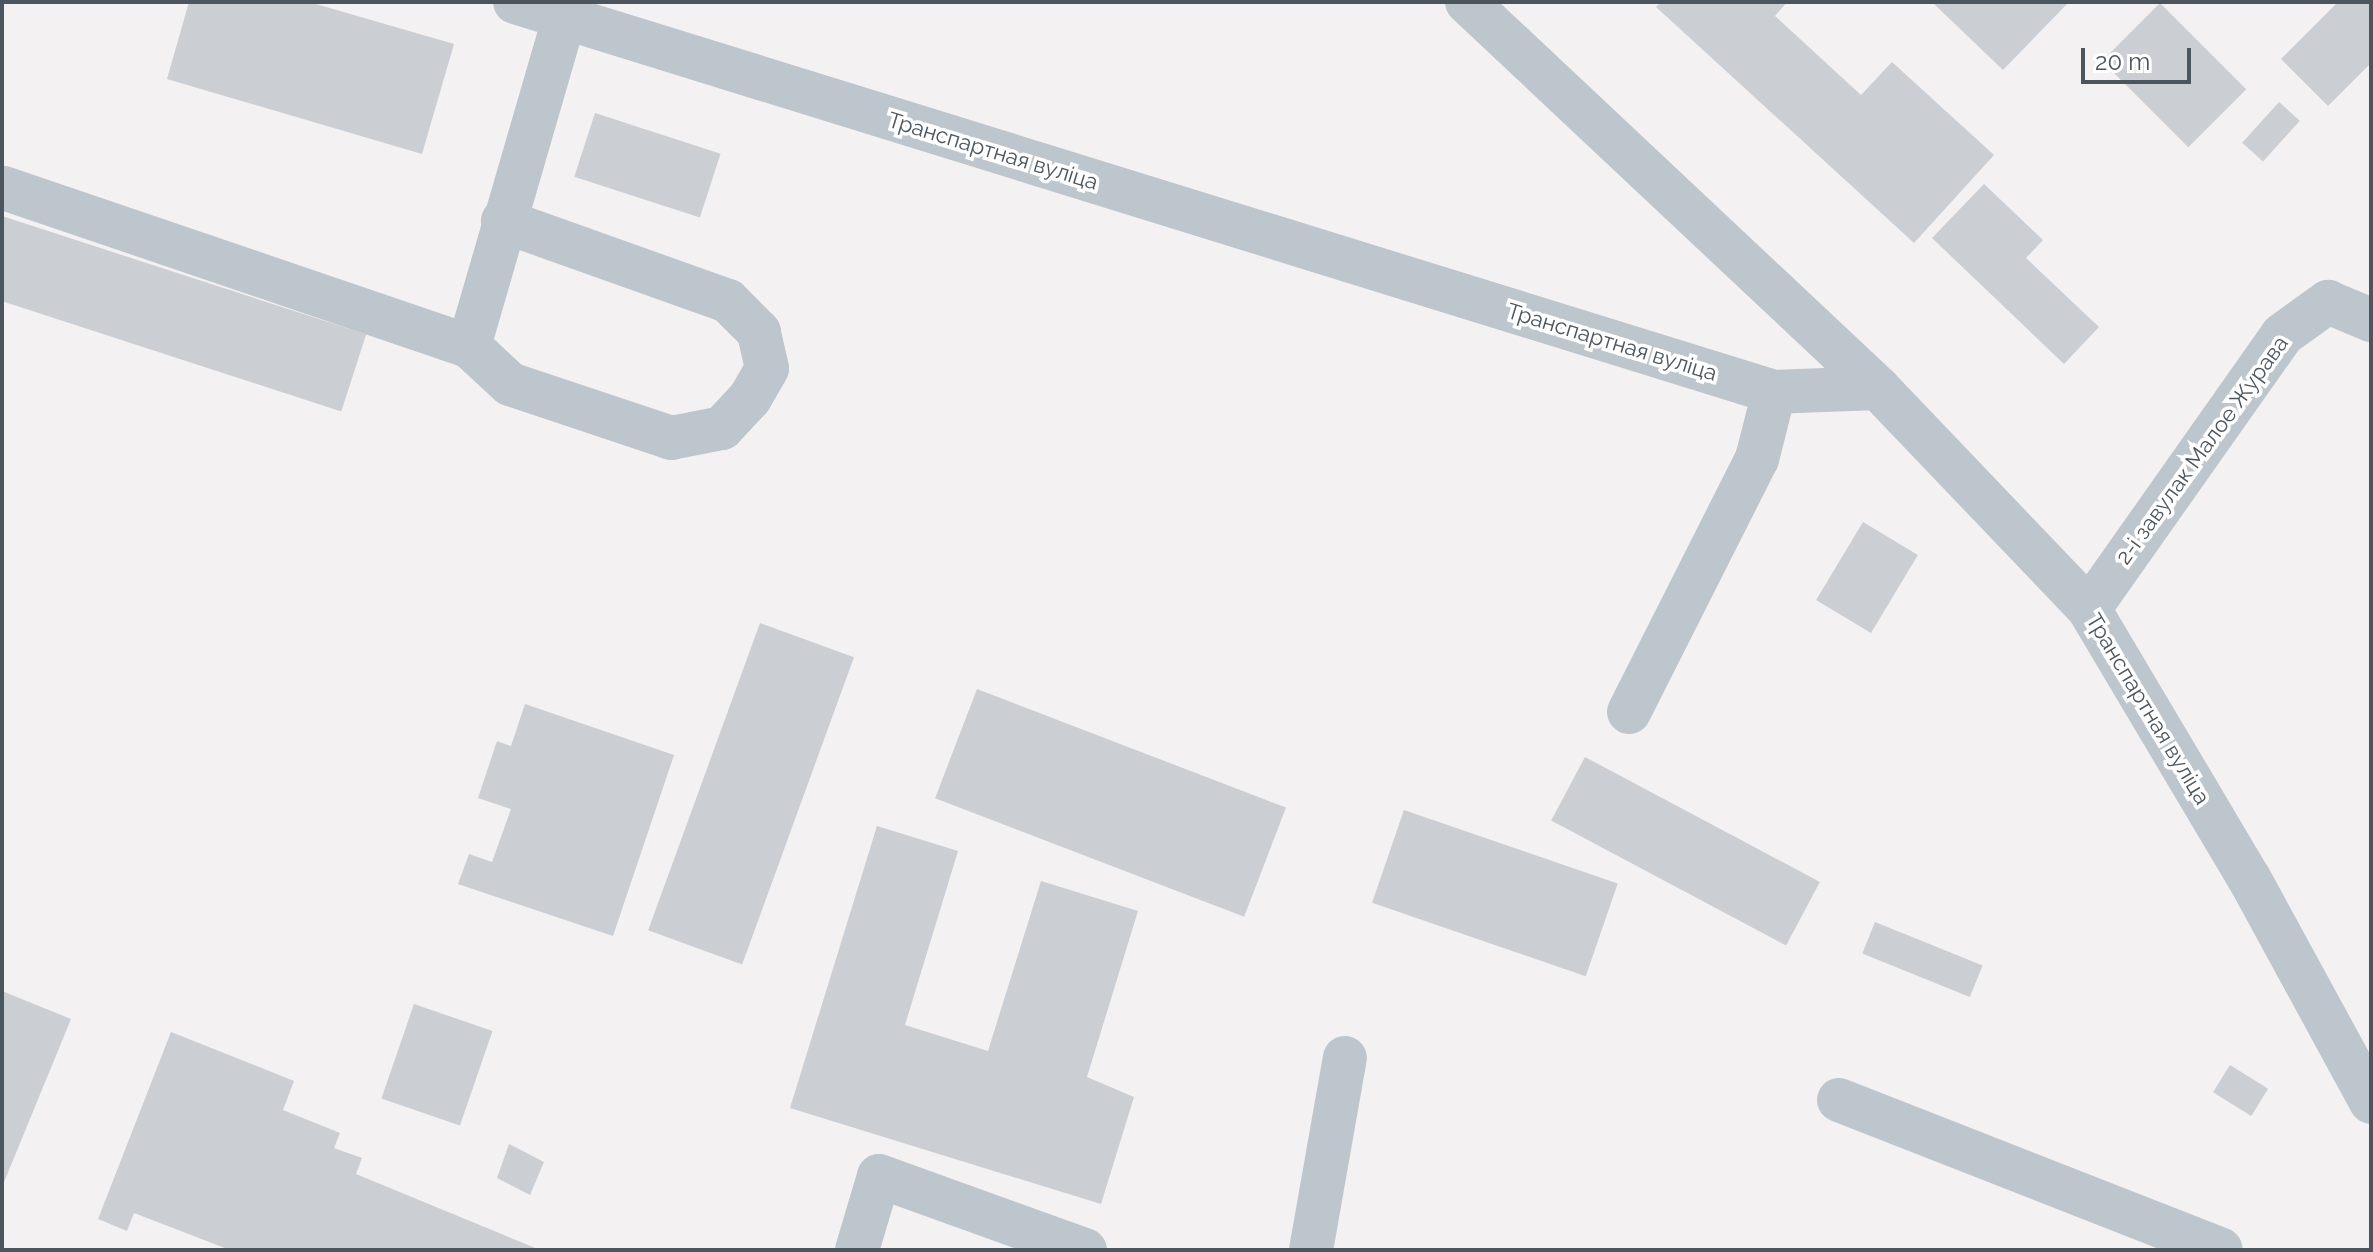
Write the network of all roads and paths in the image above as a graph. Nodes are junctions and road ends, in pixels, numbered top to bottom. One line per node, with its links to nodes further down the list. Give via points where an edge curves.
1 (515, 2): 3 (street, Транспартная вуліца)
2 (1467, 2): 8 (street)
3 (564, 19): 5 (street); 9 (street, Транспартная вуліца)
4 (4, 188): 7 (street)
5 (503, 221): 7 (street); 7 (street, via 728,301 759,332 767,368 750,398 722,428 671,438 510,384)
6 (2371, 320): 10 (street, 2-і завулак Малое Журава, via 2328,302 2282,335)
7 (469, 346)
8 (1878, 388): 9 (street, Транспартная вуліца); 10 (street, Транспартная вуліца)
9 (1774, 392): 11 (street, via 1757,459)
10 (2089, 609): 14 (street, Транспартная вуліца, via 2249,878)
11 (1629, 712)
12 (1345, 1058): 17 (street)
13 (1839, 1100): 18 (street)
14 (2371, 1102)
15 (857, 1250): 16 (street, via 879,1176)
16 (1085, 1250)
17 (1311, 1250)
18 (2221, 1250)

